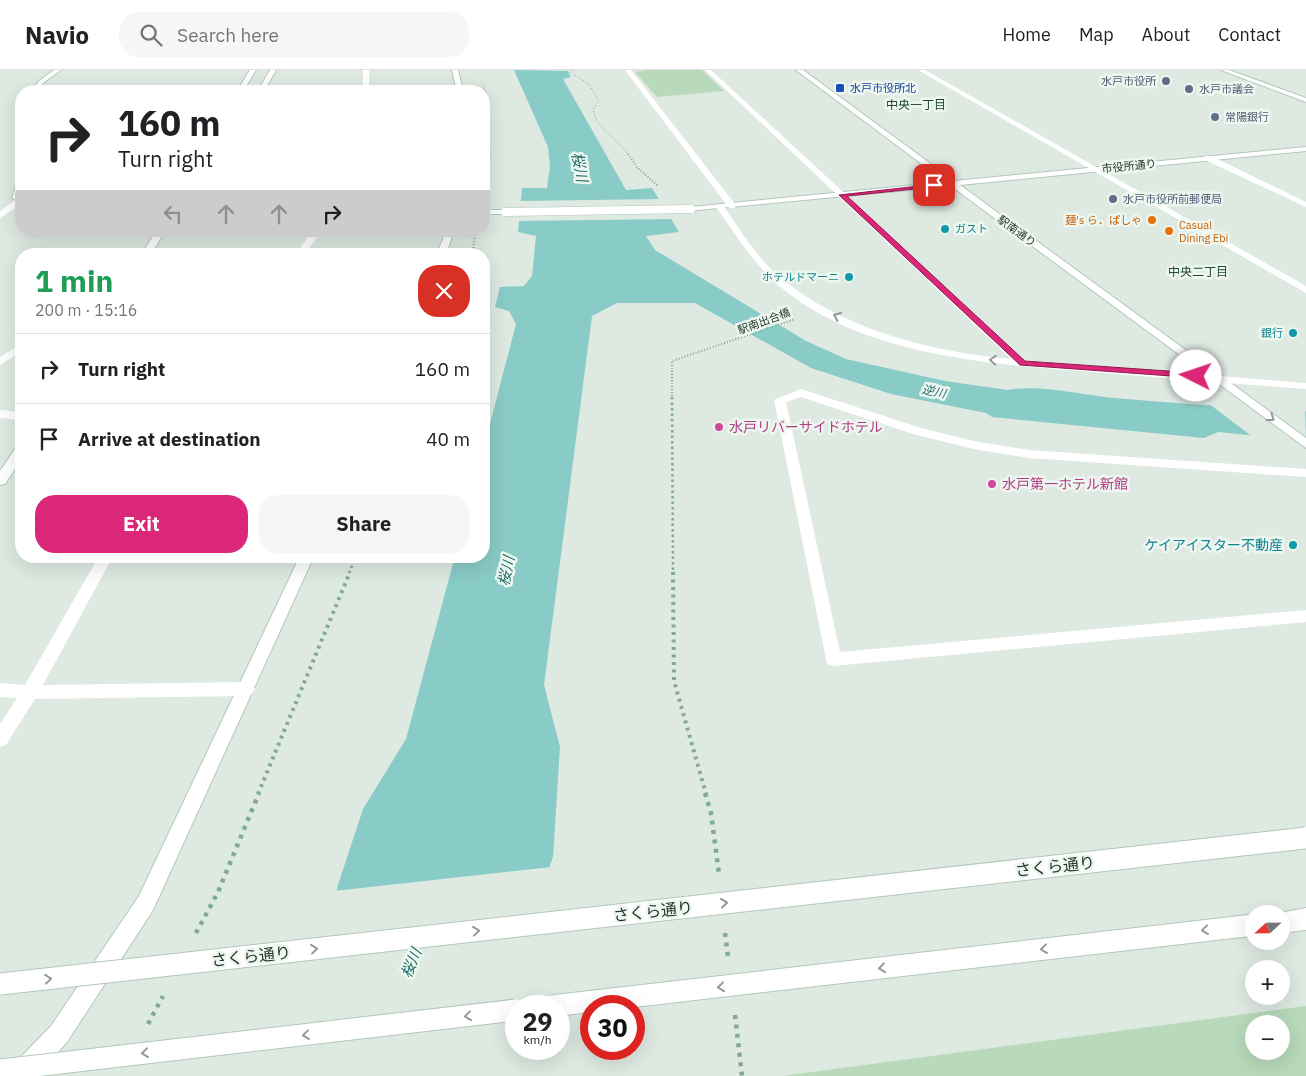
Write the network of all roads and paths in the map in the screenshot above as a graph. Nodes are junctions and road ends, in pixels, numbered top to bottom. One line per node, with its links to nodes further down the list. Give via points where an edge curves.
1 (58, 70): 13 (street)
2 (253, 70): 14 (street)
3 (273, 70): 15 (street)
4 (366, 70): 16 (street)
5 (455, 70): 17 (street)
6 (572, 70): 24 (path, via 572,75 589,84 599,101 593,109 595,119 605,133 622,145 637,167)
7 (628, 70): 28 (street)
8 (708, 70): 25 (street)
9 (800, 70): 23 (street, 駅南通り)
10 (921, 70): 22 (street)
11 (1224, 70): 19 (street)
12 (480, 78): 18 (path)
13 (39, 85)
14 (244, 85)
15 (264, 85)
16 (366, 85)
17 (459, 85)
18 (483, 85)
19 (1306, 100)
20 (1306, 149): 21 (street, 市役所通り)
21 (1208, 158): 22 (street, 市役所通り); 27 (street)
22 (1095, 169): 23 (street, 市役所通り); 36 (street)
23 (953, 184): 25 (street, 市役所通り); 41 (street, 駅南通り)
24 (661, 188)
25 (842, 195): 28 (street, 市役所通り); 40 (street)
26 (15, 205): 31 (street)
27 (1306, 205)
28 (732, 206): 29 (street, 市役所通り)
29 (720, 207): 30 (street, 市役所通り, bridge); 40 (street, one-way to 29, via 944,352 869,330 822,310 772,275)
30 (490, 212)
31 (0, 215)
32 (156, 237): 34 (street)
33 (313, 237): 35 (street)
34 (150, 248)
35 (304, 248)
36 (1306, 290)
37 (799, 318): 58 (path, 駅南出合橋, via 672,361 674,681 711,813)
38 (15, 351): 39 (street)
39 (0, 362)
40 (1022, 363): 41 (street)
41 (1216, 377): 42 (street); 45 (street, 駅南通り, one-way to 45)
42 (1306, 386)
43 (0, 414): 44 (street)
44 (15, 415)
45 (1306, 444)
46 (15, 460): 48 (street)
47 (1306, 473): 52 (street, via 1029,454 917,431 801,393 780,400 833,659)
48 (0, 481)
49 (102, 563): 55 (street)
50 (304, 563): 53 (street)
51 (353, 563): 63 (path, via 218,892)
52 (1306, 616)
53 (246, 689): 55 (street); 72 (street, via 146,903 58,1034)
54 (0, 690): 55 (street)
55 (30, 692): 56 (street)
56 (0, 739)
57 (1306, 838): 65 (street, さくら通り, one-way to 57, bridge)
58 (719, 882)
59 (1306, 919): 60 (street)
60 (1290, 921)
61 (1245, 926): 67 (street, one-way to 67, bridge)
62 (725, 930): 64 (path)
63 (195, 936)
64 (729, 959)
65 (0, 984)
66 (167, 988): 70 (path)
67 (570, 1004)
68 (734, 1008): 73 (path)
69 (505, 1011): 71 (street, one-way to 71, bridge)
70 (144, 1032)
71 (0, 1070)
72 (20, 1076)
73 (742, 1076)

